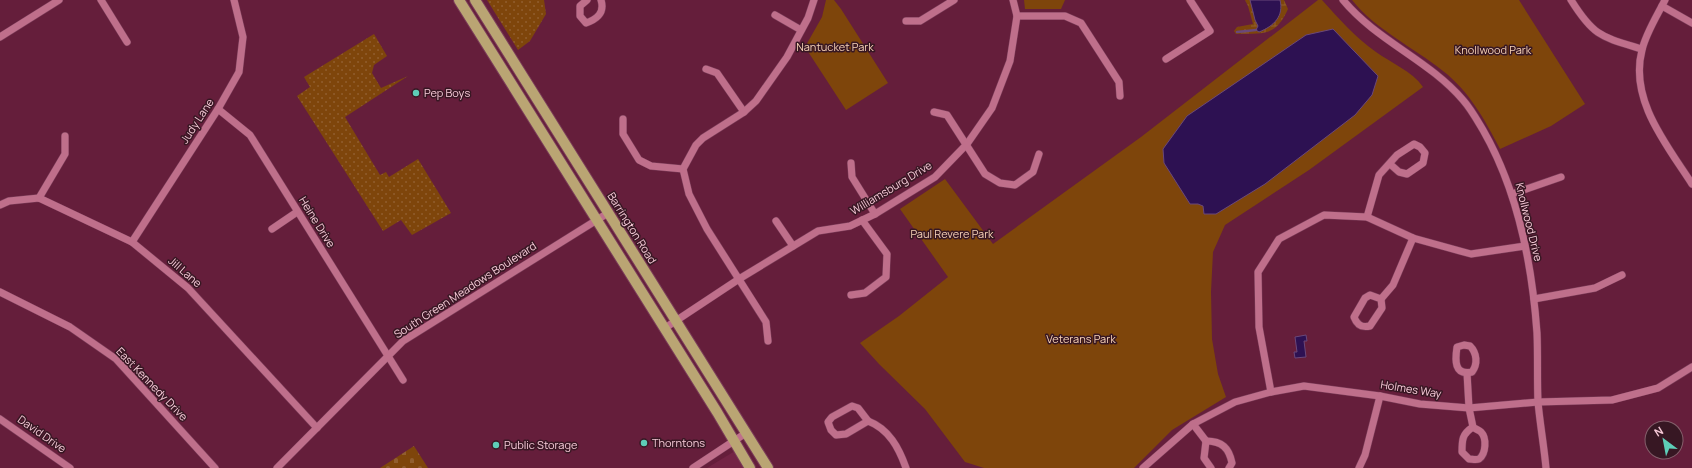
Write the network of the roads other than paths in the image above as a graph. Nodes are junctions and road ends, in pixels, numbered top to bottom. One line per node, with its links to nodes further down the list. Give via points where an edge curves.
1 (58, 0): 20 (street)
2 (101, 0): 21 (street)
3 (234, 0): 26 (street, Judy Lane, via 243,37 239,72)
4 (459, 0): 46 (main road)
5 (475, 0): 43 (main road, Barrington Road)
6 (587, 0): 7 (street, via 580,6 580,16 586,23 596,20 602,11)
7 (601, 0)
8 (814, 0): 19 (street)
9 (954, 0): 17 (street, via 920,21)
10 (1013, 0): 16 (street, Williamsburg Drive)
11 (1190, 0): 23 (street, via 1210,31)
12 (1343, 0): 39 (street, Knollwood Drive, via 1366,25 1438,75 1464,100 1488,140)
13 (1571, 0): 22 (street, via 1595,31 1608,39)
14 (1664, 3): 18 (street); 22 (street)
15 (775, 15): 19 (street)
16 (1017, 16): 25 (street, via 1065,16 1081,23 1119,82); 31 (street, Williamsburg Drive, via 1008,68 992,108)
17 (906, 22)
18 (1692, 23)
19 (802, 30): 27 (street, via 767,87)
20 (0, 37)
21 (127, 42)
22 (1642, 49): 36 (street, via 1640,73 1644,102 1656,126)
23 (1166, 59)
24 (706, 69): 27 (street, via 717,73)
25 (1120, 96)
26 (218, 109): 42 (street, Heine Drive, via 250,135); 51 (street, Judy Lane)
27 (744, 112): 35 (street, via 703,138 696,145)
28 (934, 112): 31 (street, via 947,115)
29 (623, 118): 35 (street, via 623,134 638,160 651,166)
30 (65, 136): 40 (street, via 66,154)
31 (967, 144): 32 (street, via 985,174 1000,183 1015,184 1033,172); 44 (street, Williamsburg Drive, via 935,177)
32 (1039, 154)
33 (852, 163): 44 (street, via 852,177)
34 (1390, 164): 34 (street, via 1401,173 1410,173 1423,163 1425,153 1419,145 1412,144); 45 (street, via 1377,180)
35 (683, 169): 55 (street, via 688,194)
36 (1689, 172): 38 (street)
37 (1562, 177): 39 (street)
38 (1692, 184)
39 (1512, 194): 53 (street, Knollwood Drive)
40 (39, 198): 41 (street, via 9,201); 51 (street, Jill Lane)
41 (0, 205)
42 (297, 212): 49 (street); 63 (street, Heine Drive)
43 (608, 213): 46 (street, South Green Meadows Boulevard); 60 (main road, Barrington Road)
44 (875, 214): 47 (street, Williamsburg Drive)
45 (1367, 217): 50 (street); 67 (street, via 1324,215 1279,240 1258,272 1259,327)
46 (596, 220): 61 (main road); 63 (street, South Green Meadows Boulevard, via 432,322 403,341)
47 (862, 220): 52 (street, Williamsburg Drive, via 850,226 818,231); 57 (street, via 887,254 886,277 864,294)
48 (776, 221): 52 (street)
49 (272, 229)
50 (1413, 238): 53 (street, via 1471,254); 59 (street, via 1393,285)
51 (132, 242): 75 (street, Jill Lane, via 188,288)
52 (794, 246): 55 (street, Williamsburg Drive)
53 (1525, 246): 58 (street, Knollwood Drive)
54 (1622, 276): 58 (street, via 1595,288)
55 (739, 279): 60 (street, Williamsburg Drive); 62 (street, via 766,322)
56 (0, 292): 80 (street, East Kennedy Drive, via 70,327 116,359)
57 (851, 295)
58 (1534, 298): 69 (street, Knollwood Drive)
59 (1381, 299): 59 (street, via 1370,295 1365,298 1354,317 1356,322 1361,326 1370,326 1382,308)
60 (675, 320): 61 (street, Williamsburg Drive); 76 (main road, Barrington Road)
61 (665, 328): 77 (main road)
62 (768, 341)
63 (387, 356): 66 (street, Heine Drive); 75 (street, South Green Meadows Boulevard)
64 (1692, 367): 69 (street, Holmes Way, via 1658,388 1612,400)
65 (1467, 373): 70 (street)
66 (403, 380)
67 (1271, 392): 68 (street, Holmes Way, via 1304,386); 73 (street, Holmes Way, via 1235,402)
68 (1380, 396): 70 (street, Holmes Way, via 1420,404); 89 (street, via 1365,455)
69 (1538, 402): 70 (street, Holmes Way); 90 (street, Knollwood Drive)
70 (1469, 408): 74 (street)
71 (0, 419): 79 (street, David Drive)
72 (868, 421): 72 (street, via 858,408 852,406 832,417 828,425 834,434 840,436); 85 (street, via 889,435)
73 (1193, 424): 78 (street); 86 (street, Holmes Way)
74 (1473, 427): 74 (street, via 1462,438 1462,452 1469,459 1475,460 1483,453 1485,444 1481,432)
75 (317, 428): 81 (street, South Green Meadows Boulevard)
76 (746, 433): 77 (street); 84 (main road, Barrington Road)
77 (734, 441): 82 (street); 83 (main road)
78 (1206, 442): 87 (street, via 1204,458); 88 (street, via 1220,443 1227,448 1232,463)
79 (70, 468)
80 (215, 468)
81 (277, 468)
82 (693, 468)
83 (750, 468)
84 (768, 468)
85 (906, 468)
86 (1143, 468)
87 (1211, 468)
88 (1229, 468)
89 (1358, 468)
90 (1546, 468)

